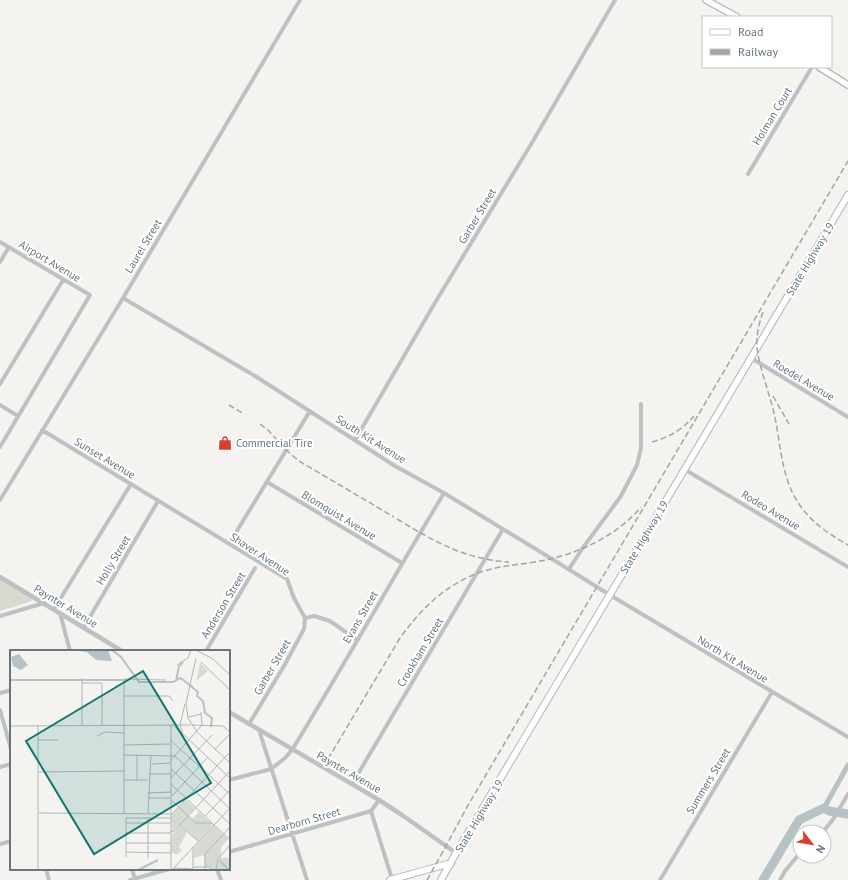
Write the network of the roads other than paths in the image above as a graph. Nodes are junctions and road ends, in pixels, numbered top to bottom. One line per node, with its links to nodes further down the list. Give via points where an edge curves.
1 (300, 0): 14 (street, Laurel Street)
2 (615, 0): 23 (street, Garber Street)
3 (706, 0): 4 (main road)
4 (735, 16)
5 (811, 68): 8 (street, Holman Court)
6 (821, 68): 7 (main road)
7 (848, 85)
8 (748, 174)
9 (848, 195): 15 (main road, State Highway 19)
10 (0, 242): 11 (street, Airport Avenue)
11 (9, 247): 12 (street); 13 (street, Airport Avenue)
12 (0, 262)
13 (63, 280): 16 (street); 20 (street, Airport Avenue, via 90,295)
14 (123, 298): 19 (street, South Kit Avenue); 22 (street, Laurel Street)
15 (751, 358): 21 (street, Roedel Avenue); 25 (main road, State Highway 19)
16 (0, 384)
17 (641, 404): 36 (street, via 641,448 637,465 621,496)
18 (0, 405): 20 (street)
19 (310, 411): 23 (street, South Kit Avenue); 26 (street)
20 (18, 416): 24 (street)
21 (848, 417)
22 (42, 430): 27 (street, Sunset Avenue); 29 (street, Laurel Street)
23 (355, 440): 28 (street, South Kit Avenue)
24 (0, 447)
25 (684, 470): 34 (street, Rodeo Avenue); 38 (main road, State Highway 19)
26 (267, 482): 32 (street); 33 (street, Blomquist Avenue)
27 (131, 484): 30 (street, Sunset Avenue); 40 (street)
28 (444, 493): 31 (street, South Kit Avenue); 33 (street, Evans Street)
29 (0, 500)
30 (158, 501): 32 (street, Shaver Avenue); 44 (street, Holly Street)
31 (503, 529): 36 (street, South Kit Avenue); 63 (street, Crookham Street)
32 (229, 544): 43 (street, Shaver Avenue, via 286,579)
33 (402, 564): 45 (street, Evans Street)
34 (848, 566)
35 (255, 568): 48 (street, Anderson Street)
36 (569, 569): 38 (street, South Kit Avenue)
37 (0, 577): 39 (street, Paynter Avenue)
38 (610, 596): 50 (street, North Kit Avenue); 72 (main road, State Highway 19)
39 (44, 603): 40 (street, Paynter Avenue); 42 (street)
40 (54, 609): 41 (street, Paynter Avenue)
41 (60, 613): 44 (street, Paynter Avenue); 46 (street)
42 (0, 616)
43 (305, 618): 45 (street, via 314,616 330,621); 54 (street, Garber Street, via 304,629)
44 (84, 628): 47 (street, Paynter Avenue)
45 (357, 640): 58 (street, Evans Street)
46 (70, 650)
47 (120, 650)
48 (207, 650)
49 (10, 690): 51 (street)
50 (772, 692): 56 (street, North Kit Avenue); 87 (street, Summers Street)
51 (0, 693)
52 (0, 710): 57 (street)
53 (230, 713): 54 (street, Paynter Avenue)
54 (249, 724): 55 (street, Paynter Avenue)
55 (260, 730): 58 (street, Paynter Avenue); 61 (street)
56 (848, 736)
57 (10, 746)
58 (292, 750): 61 (street, Evans Street); 63 (street, Paynter Avenue)
59 (10, 764): 60 (street)
60 (0, 767)
61 (271, 769): 62 (street); 68 (street)
62 (230, 780)
63 (352, 784): 65 (street, Paynter Avenue)
64 (848, 794): 67 (street)
65 (378, 800): 66 (street); 72 (street, Paynter Avenue)
66 (371, 812): 68 (street, Dearborn Street); 84 (street)
67 (829, 824)
68 (293, 834): 71 (street, Dearborn Street); 83 (street)
69 (10, 841): 70 (street)
70 (0, 844)
71 (230, 852)
72 (456, 853): 73 (main road, State Highway 19)
73 (451, 863): 79 (main road, State Highway 19); 84 (main road)
74 (792, 863): 88 (street)
75 (46, 870): 80 (street)
76 (132, 870): 81 (street)
77 (166, 870): 81 (street)
78 (217, 870): 82 (street)
79 (446, 871): 85 (main road, State Highway 19); 86 (main road)
80 (49, 880)
81 (133, 880)
82 (221, 880)
83 (307, 880)
84 (391, 880)
85 (441, 880)
86 (446, 880)
87 (660, 880)
88 (780, 880)

